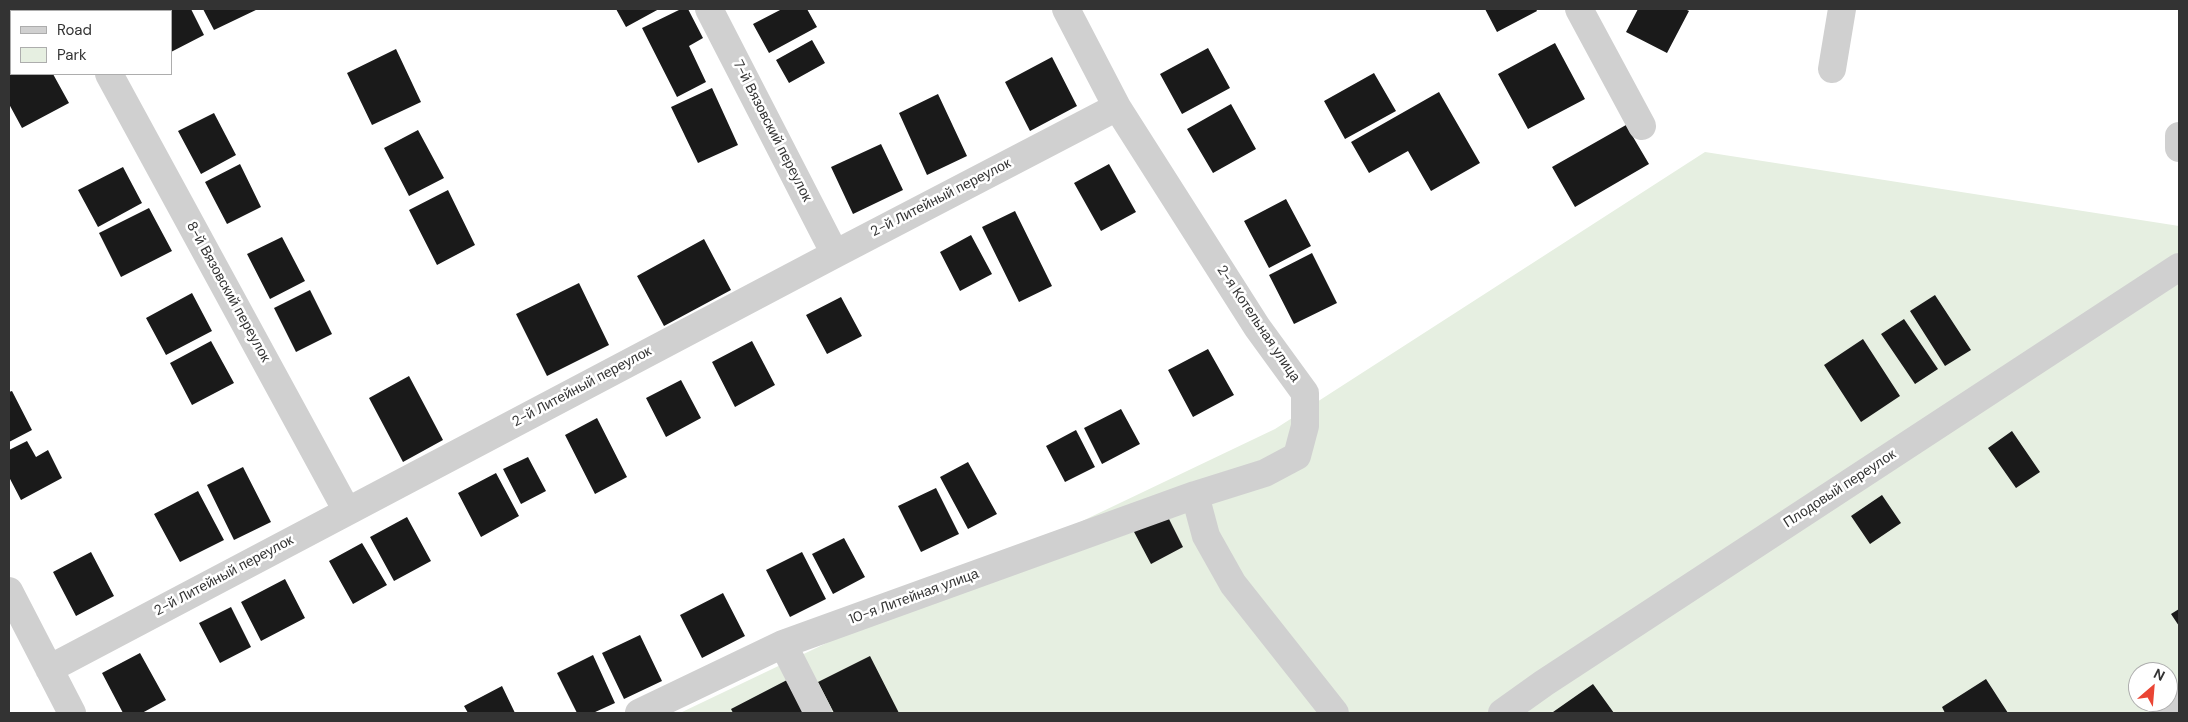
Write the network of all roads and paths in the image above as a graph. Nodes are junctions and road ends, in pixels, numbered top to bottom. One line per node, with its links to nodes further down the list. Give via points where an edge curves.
1 (709, 9): 11 (street, 7-й Вязовский переулок)
2 (1066, 9): 7 (street, 2-я Котельная улица)
3 (1579, 9): 8 (street)
4 (1842, 9): 5 (street)
5 (1832, 69)
6 (109, 75): 14 (street, 8-й Вязовский переулок)
7 (1117, 107): 11 (street, 2-й Литейный переулок); 13 (street, 2-я Котельная улица, via 1257,327 1305,393 1305,426 1297,456 1265,473)
8 (1642, 126)
9 (2179, 136): 10 (street)
10 (2179, 148)
11 (835, 254): 14 (street, 2-й Литейный переулок)
12 (2179, 267): 23 (street, Плодовый переулок)
13 (1195, 495): 16 (street, 10-я Литейная улица); 22 (street, via 1206,536 1233,584)
14 (347, 511): 17 (street, 2-й Литейный переулок)
15 (9, 591): 17 (street)
16 (783, 644): 20 (street, 10-я Литейная улица); 21 (street)
17 (49, 669): 19 (street)
18 (2179, 702): 24 (street)
19 (72, 713)
20 (639, 713)
21 (818, 713)
22 (1335, 713)
23 (1502, 713)
24 (2162, 713)

